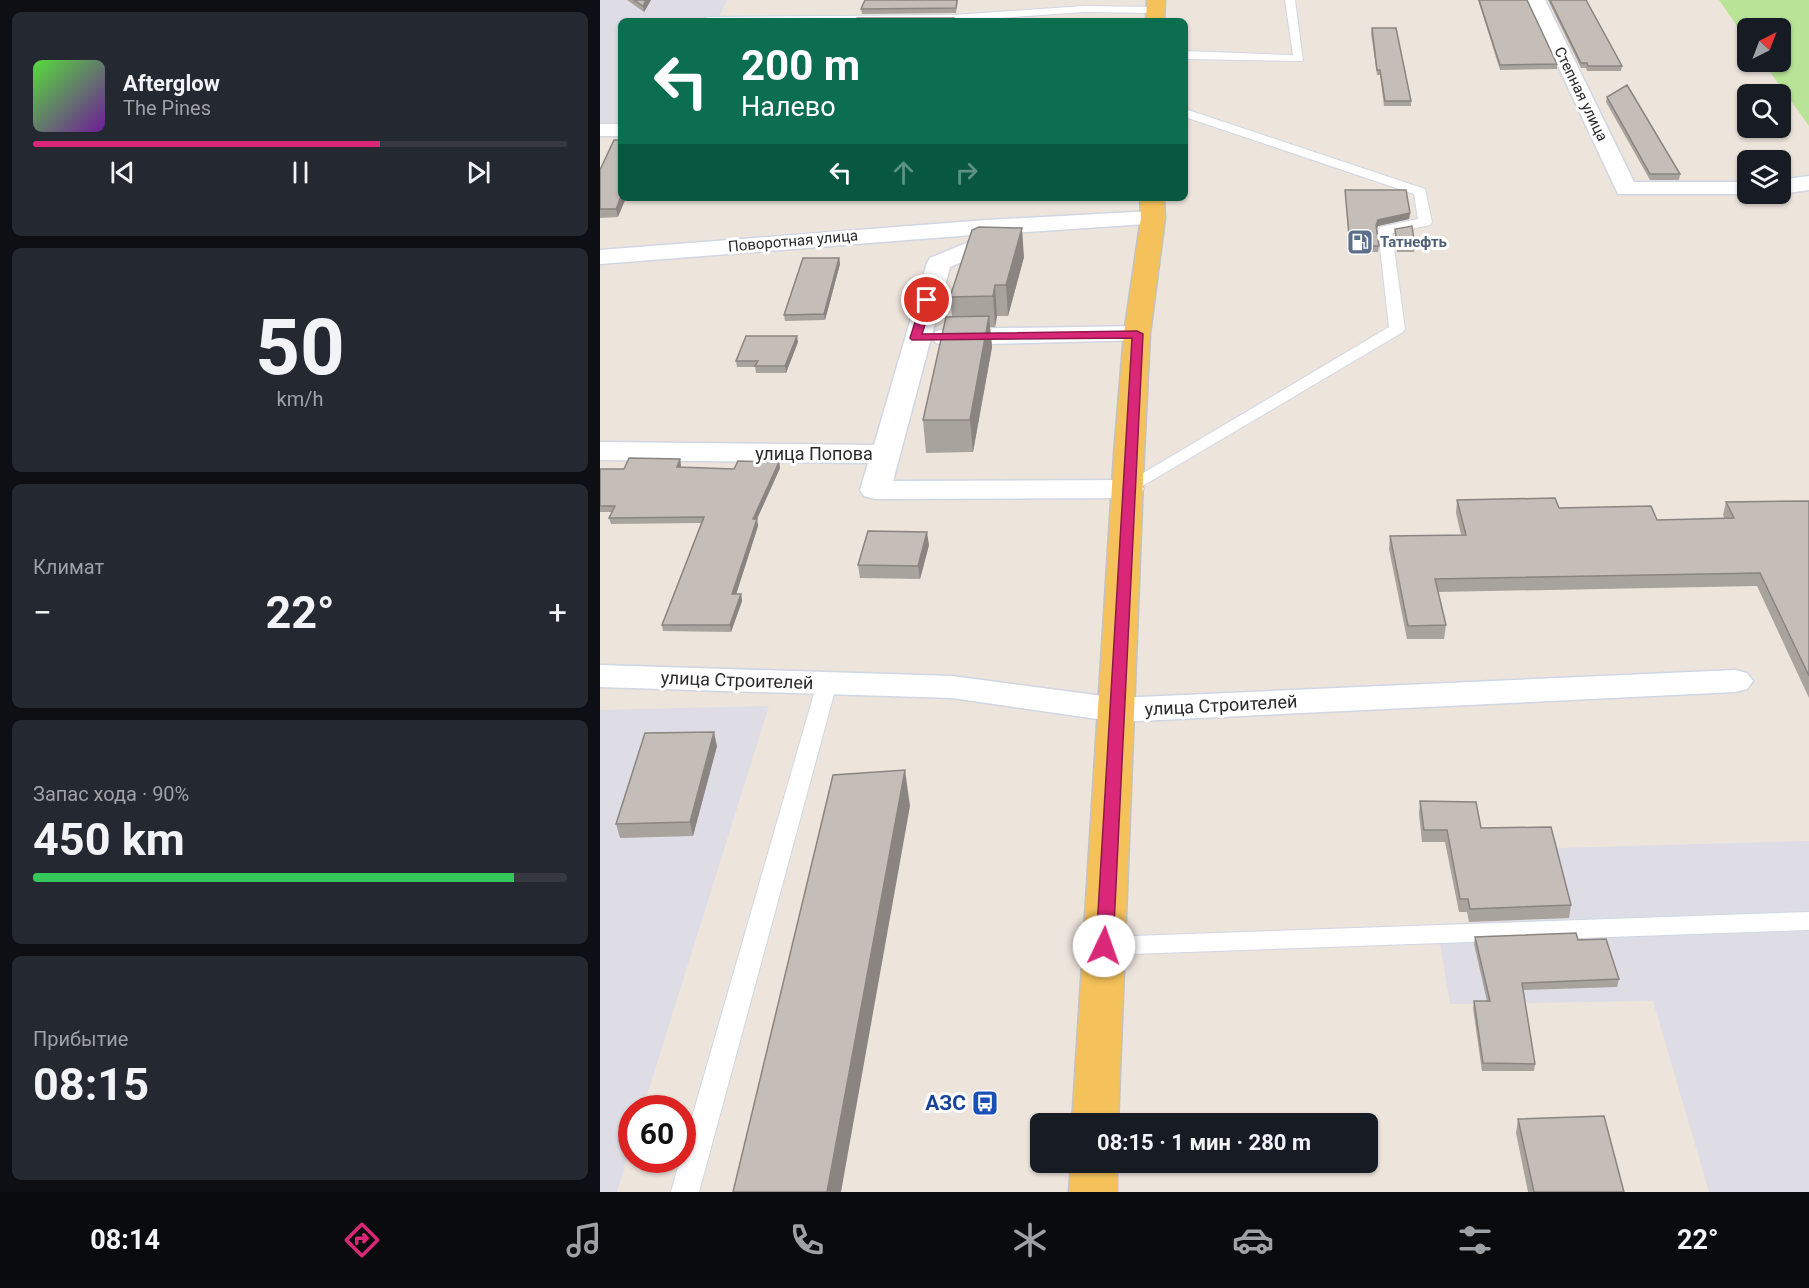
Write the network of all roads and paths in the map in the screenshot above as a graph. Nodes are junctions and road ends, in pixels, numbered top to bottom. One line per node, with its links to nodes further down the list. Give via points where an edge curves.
1 (1290, 0): 5 (lane, via 1299,59)
2 (1536, 0): 11 (street, Степная улица, via 1626,189)
3 (1155, 10): 4 (lane, via 1084,9)
4 (953, 18)
5 (1188, 55)
6 (1188, 115): 19 (lane, via 1420,192 1425,222 1384,230 1397,329)
7 (600, 130): 8 (street)
8 (618, 130)
9 (1809, 183): 10 (street)
10 (1791, 185)
11 (1737, 189)
12 (1152, 208): 13 (street); 15 (main road)
13 (986, 227): 14 (street, Поворотная улица); 16 (street, улица Попова, via 982,245 939,263)
14 (600, 257)
15 (1137, 334): 16 (street); 19 (main road)
16 (916, 338): 18 (street, улица Попова)
17 (600, 451): 18 (street, улица Попова)
18 (886, 454): 19 (street, via 875,490)
19 (1129, 489): 23 (main road)
20 (600, 676): 22 (street, улица Строителей)
21 (1735, 681): 23 (street, улица Строителей)
22 (827, 683): 23 (street, улица Строителей, via 952,687); 28 (lane)
23 (1118, 710): 25 (main road)
24 (1809, 921): 25 (lane)
25 (1104, 946): 26 (main road)
26 (1096, 1113)
27 (1094, 1173): 29 (main road)
28 (685, 1192)
29 (1093, 1192)

